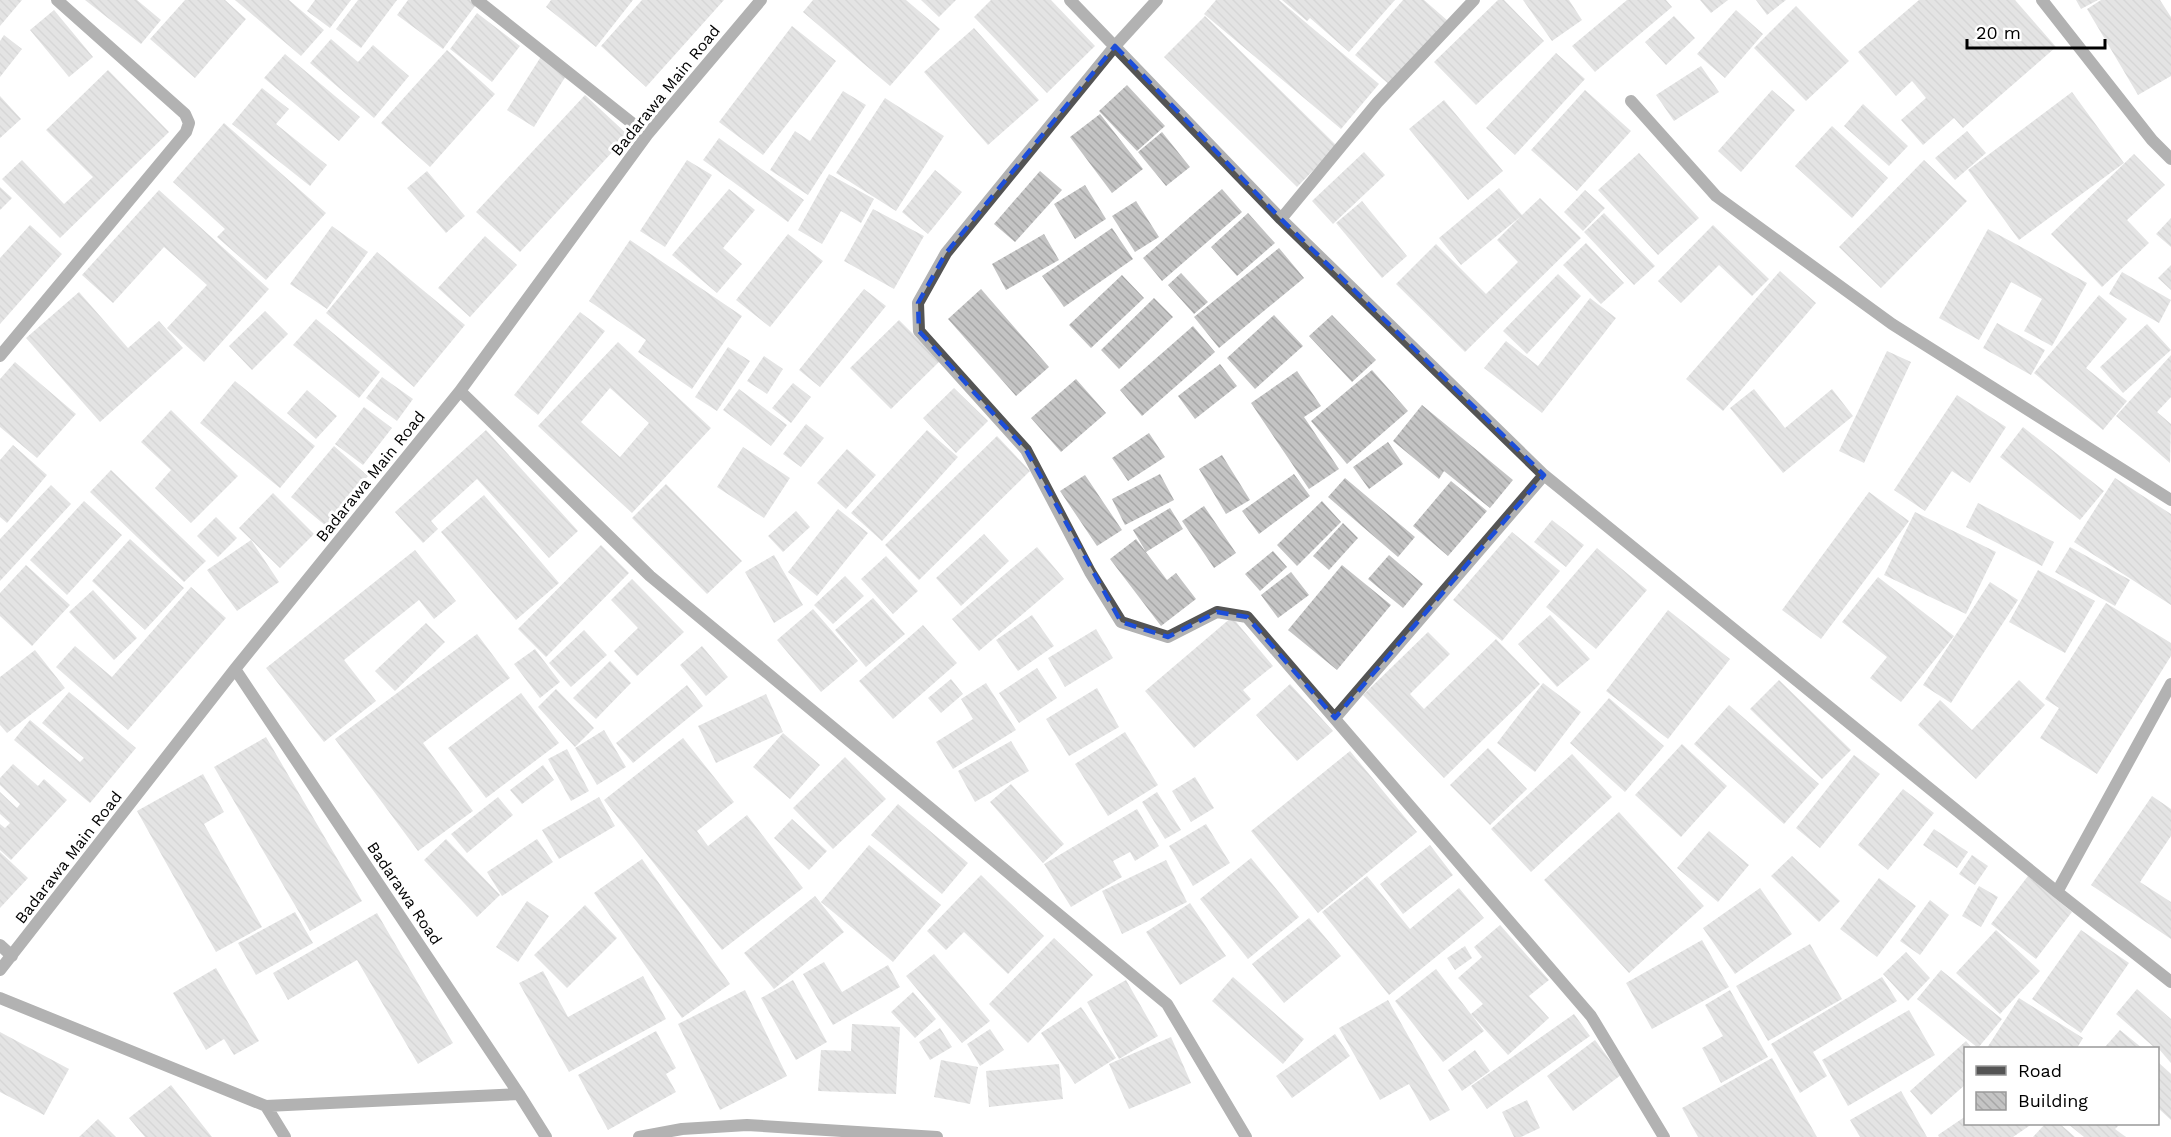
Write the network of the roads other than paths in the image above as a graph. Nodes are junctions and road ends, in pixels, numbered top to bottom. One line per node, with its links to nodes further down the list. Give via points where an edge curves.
1 (57, 0): 13 (street, via 185,114 189,123 186,132)
2 (477, 0): 10 (street)
3 (761, 0): 10 (street, Badarawa Main Road)
4 (1070, 0): 8 (street)
5 (1157, 0): 8 (street)
6 (1474, 0): 12 (street, via 1377,103)
7 (2042, 0): 11 (street)
8 (1115, 46): 12 (street); 19 (street, via 946,253 918,303 919,331 1026,450 1121,622 1168,637 1217,612 1247,617)
9 (1631, 101): 16 (street, via 1716,196 1892,324)
10 (647, 135): 14 (street, Badarawa Main Road)
11 (2171, 159)
12 (1281, 219): 15 (street)
13 (0, 356)
14 (460, 392): 17 (street, Badarawa Main Road); 32 (street, via 650,576 1167,1004)
15 (1544, 475): 19 (street); 20 (street)
16 (2171, 500)
17 (235, 669): 22 (street, Badarawa Main Road); 26 (street, Badarawa Road)
18 (2171, 684): 20 (street)
19 (1335, 718): 33 (street, via 1591,1016)
20 (2056, 892): 24 (street)
21 (0, 945): 22 (street)
22 (12, 956): 23 (street, Badarawa Main Road)
23 (0, 970)
24 (2171, 982)
25 (0, 998): 27 (street)
26 (519, 1094): 27 (street); 29 (street, Badarawa Road)
27 (266, 1106): 28 (street)
28 (285, 1137)
29 (546, 1137)
30 (639, 1137): 31 (street, via 682,1129 747,1125)
31 (937, 1137)
32 (1246, 1137)
33 (1665, 1137)

